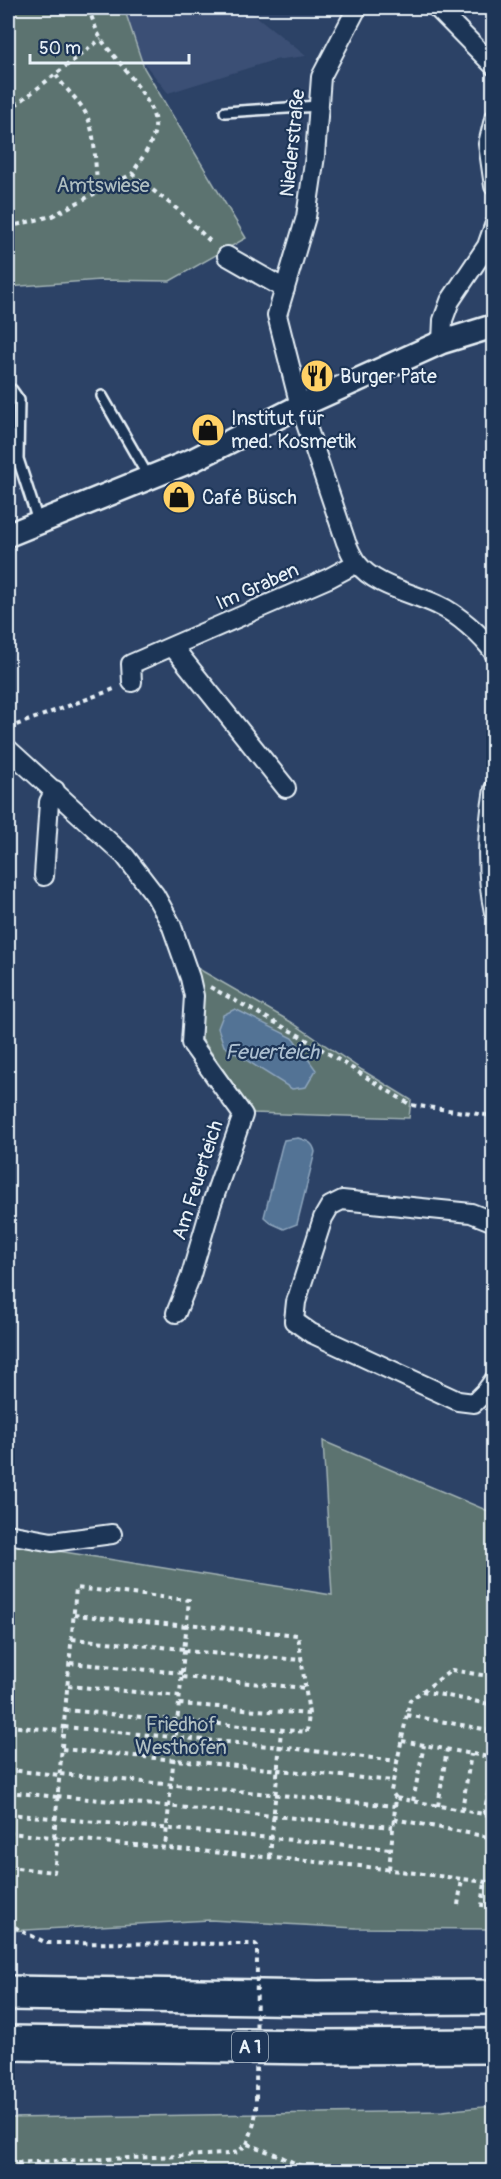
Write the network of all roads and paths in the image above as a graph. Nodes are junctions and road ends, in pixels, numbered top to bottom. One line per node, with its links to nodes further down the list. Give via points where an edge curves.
1 (88, 8): 4 (path)
2 (357, 8): 7 (street, Niederstraße, via 321,77)
3 (437, 8): 5 (street)
4 (101, 39): 6 (path); 11 (path, via 152,110 155,127)
5 (494, 66)
6 (56, 75): 8 (path); 13 (path, via 85,112 93,134)
7 (319, 106): 9 (lane); 17 (street, Niederstraße, via 306,217)
8 (8, 111)
9 (225, 112)
10 (494, 119): 12 (street, via 488,144)
11 (132, 174): 13 (path); 16 (path)
12 (494, 186)
13 (99, 191): 15 (path, via 52,216)
14 (494, 226): 19 (street, via 487,246 450,301 443,320)
15 (8, 227)
16 (227, 256): 17 (street)
17 (285, 289): 22 (street, Niederstraße, via 277,315)
18 (494, 326): 19 (street)
19 (442, 342): 22 (street)
20 (8, 390): 24 (lane, via 19,399 18,459)
21 (102, 396): 23 (lane)
22 (300, 406): 23 (street); 26 (street, Niederstraße, via 346,542)
23 (149, 478): 24 (street)
24 (39, 524): 25 (street)
25 (8, 535)
26 (357, 563): 27 (street, Im Graben); 28 (street, via 370,575 441,606)
27 (174, 647): 29 (street, Im Graben, via 131,664); 32 (street)
28 (493, 650)
29 (132, 682): 30 (path)
30 (8, 728)
31 (8, 749): 34 (street, Am Feuerteich)
32 (286, 788)
33 (494, 789): 36 (street, via 487,850)
34 (55, 790): 35 (street, via 49,802); 37 (street, Am Feuerteich, via 125,856 155,895 171,924)
35 (44, 876)
36 (494, 912)
37 (190, 978): 38 (path, via 300,1036 411,1105 486,1114); 40 (street, Am Feuerteich, via 194,996 191,1043 243,1115)
38 (494, 1119)
39 (494, 1222): 41 (street, via 471,1213 342,1200 330,1206 323,1218 296,1302 294,1321 311,1333 458,1401 474,1402)
40 (176, 1313)
41 (494, 1380)
42 (8, 1534): 43 (street, via 52,1542)
43 (112, 1534)
44 (74, 1615): 45 (path); 45 (path, via 76,1588 189,1600); 46 (path)
45 (187, 1625): 47 (path); 48 (path, via 298,1635)
46 (72, 1639): 47 (path); 49 (path)
47 (184, 1650): 48 (path); 50 (path)
48 (302, 1660): 53 (path)
49 (70, 1663): 50 (path); 52 (path)
50 (182, 1675): 53 (path); 55 (path)
51 (494, 1677): 54 (path, via 452,1670)
52 (68, 1686): 55 (path); 58 (path)
53 (306, 1688): 59 (path)
54 (422, 1691): 57 (path); 60 (path, via 410,1700)
55 (180, 1696): 56 (path)
56 (179, 1704): 59 (path); 61 (path)
57 (494, 1705)
58 (65, 1710): 61 (path); 63 (path)
59 (309, 1714): 64 (path, via 307,1732)
60 (407, 1714): 65 (path); 67 (path)
61 (177, 1722): 64 (path); 66 (path)
62 (8, 1726): 63 (path)
63 (64, 1729): 66 (path); 70 (path)
64 (281, 1730): 69 (path)
65 (494, 1731)
66 (176, 1738): 69 (path); 74 (path)
67 (402, 1741): 68 (path); 75 (path)
68 (424, 1745): 71 (path); 86 (path)
69 (280, 1747): 75 (path); 78 (path)
70 (62, 1749): 74 (path); 79 (path)
71 (447, 1749): 72 (path); 88 (path)
72 (471, 1754): 73 (path); 90 (path)
73 (494, 1758)
74 (173, 1760): 78 (path); 81 (path)
75 (398, 1761): 80 (path)
76 (494, 1764): 92 (path)
77 (8, 1770): 79 (path)
78 (278, 1770): 80 (path); 83 (path)
79 (60, 1775): 81 (path); 84 (path)
80 (393, 1781): 85 (path, via 391,1791)
81 (171, 1785): 83 (path); 89 (path)
82 (8, 1792): 84 (path)
83 (275, 1795): 87 (path); 93 (path)
84 (58, 1796): 89 (path); 95 (path)
85 (396, 1798): 86 (path); 87 (path)
86 (413, 1801): 88 (path)
87 (395, 1806): 96 (path)
88 (438, 1806): 90 (path)
89 (169, 1807): 93 (path); 98 (path)
90 (462, 1810): 92 (path)
91 (8, 1814): 95 (path)
92 (484, 1814): 94 (path)
93 (274, 1816): 97 (path); 101 (path)
94 (494, 1816)
95 (56, 1818): 98 (path); 100 (path)
96 (394, 1819): 97 (path); 102 (path)
97 (393, 1827): 104 (path)
98 (167, 1829): 101 (path); 103 (path)
99 (8, 1833): 100 (path)
100 (56, 1837): 103 (path); 106 (path, via 54,1872)
101 (272, 1838): 104 (path); 105 (path)
102 (494, 1838)
103 (165, 1847): 105 (path)
104 (391, 1849): 107 (path)
105 (270, 1857): 107 (path)
106 (8, 1867)
107 (389, 1869): 108 (path)
108 (462, 1879): 109 (path); 111 (path)
109 (485, 1882): 110 (path); 112 (path)
110 (494, 1883)
111 (458, 1905)
112 (482, 1906)
113 (8, 1921): 118 (path, bridge, via 47,1943 255,1944 256,2112)
114 (8, 1993): 115 (highway)
115 (494, 1997)
116 (8, 2043): 117 (highway, A 1)
117 (494, 2046)
118 (247, 2144): 119 (path, via 228,2154); 120 (path)
119 (8, 2163)
120 (314, 2172)

